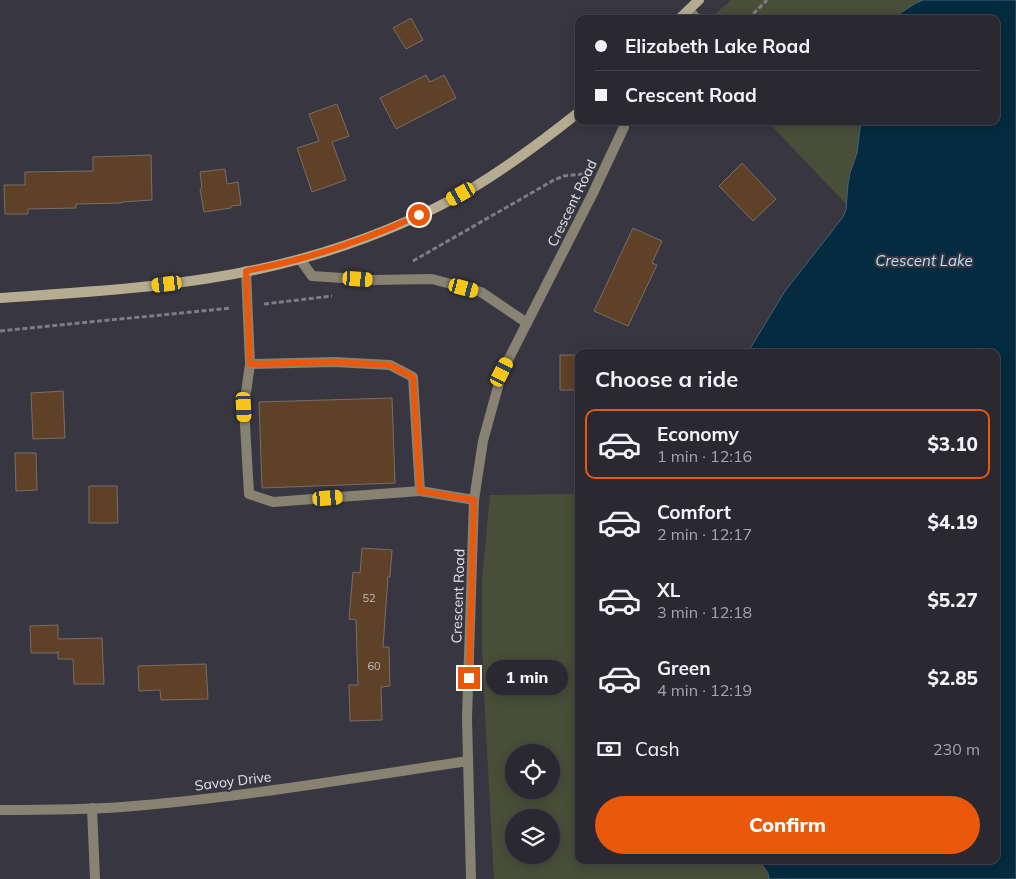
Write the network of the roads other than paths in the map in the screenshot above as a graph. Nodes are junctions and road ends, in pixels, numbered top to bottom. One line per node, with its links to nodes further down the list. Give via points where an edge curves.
1 (699, 0): 2 (street)
2 (689, 10): 3 (street); 4 (street)
3 (683, 15)
4 (693, 15)
5 (575, 115): 7 (street, via 513,162 451,200 386,230)
6 (625, 125): 10 (street, Crescent Road, via 594,193)
7 (300, 259): 8 (street); 10 (street, via 312,276 432,279 481,292)
8 (246, 271): 9 (street, via 132,288); 11 (street)
9 (0, 298)
10 (527, 323): 13 (street, Crescent Road, via 502,372 483,441)
11 (250, 364): 12 (street, via 334,362 390,365 413,377); 12 (street, via 244,407 249,494 273,502)
12 (420, 491): 13 (street)
13 (474, 500): 14 (street, Crescent Road)
14 (468, 761): 15 (street, Savoy Drive, via 277,790); 18 (street, Crescent Road)
15 (92, 808): 16 (street, Savoy Drive); 17 (street)
16 (0, 810)
17 (95, 879)
18 (471, 879)

